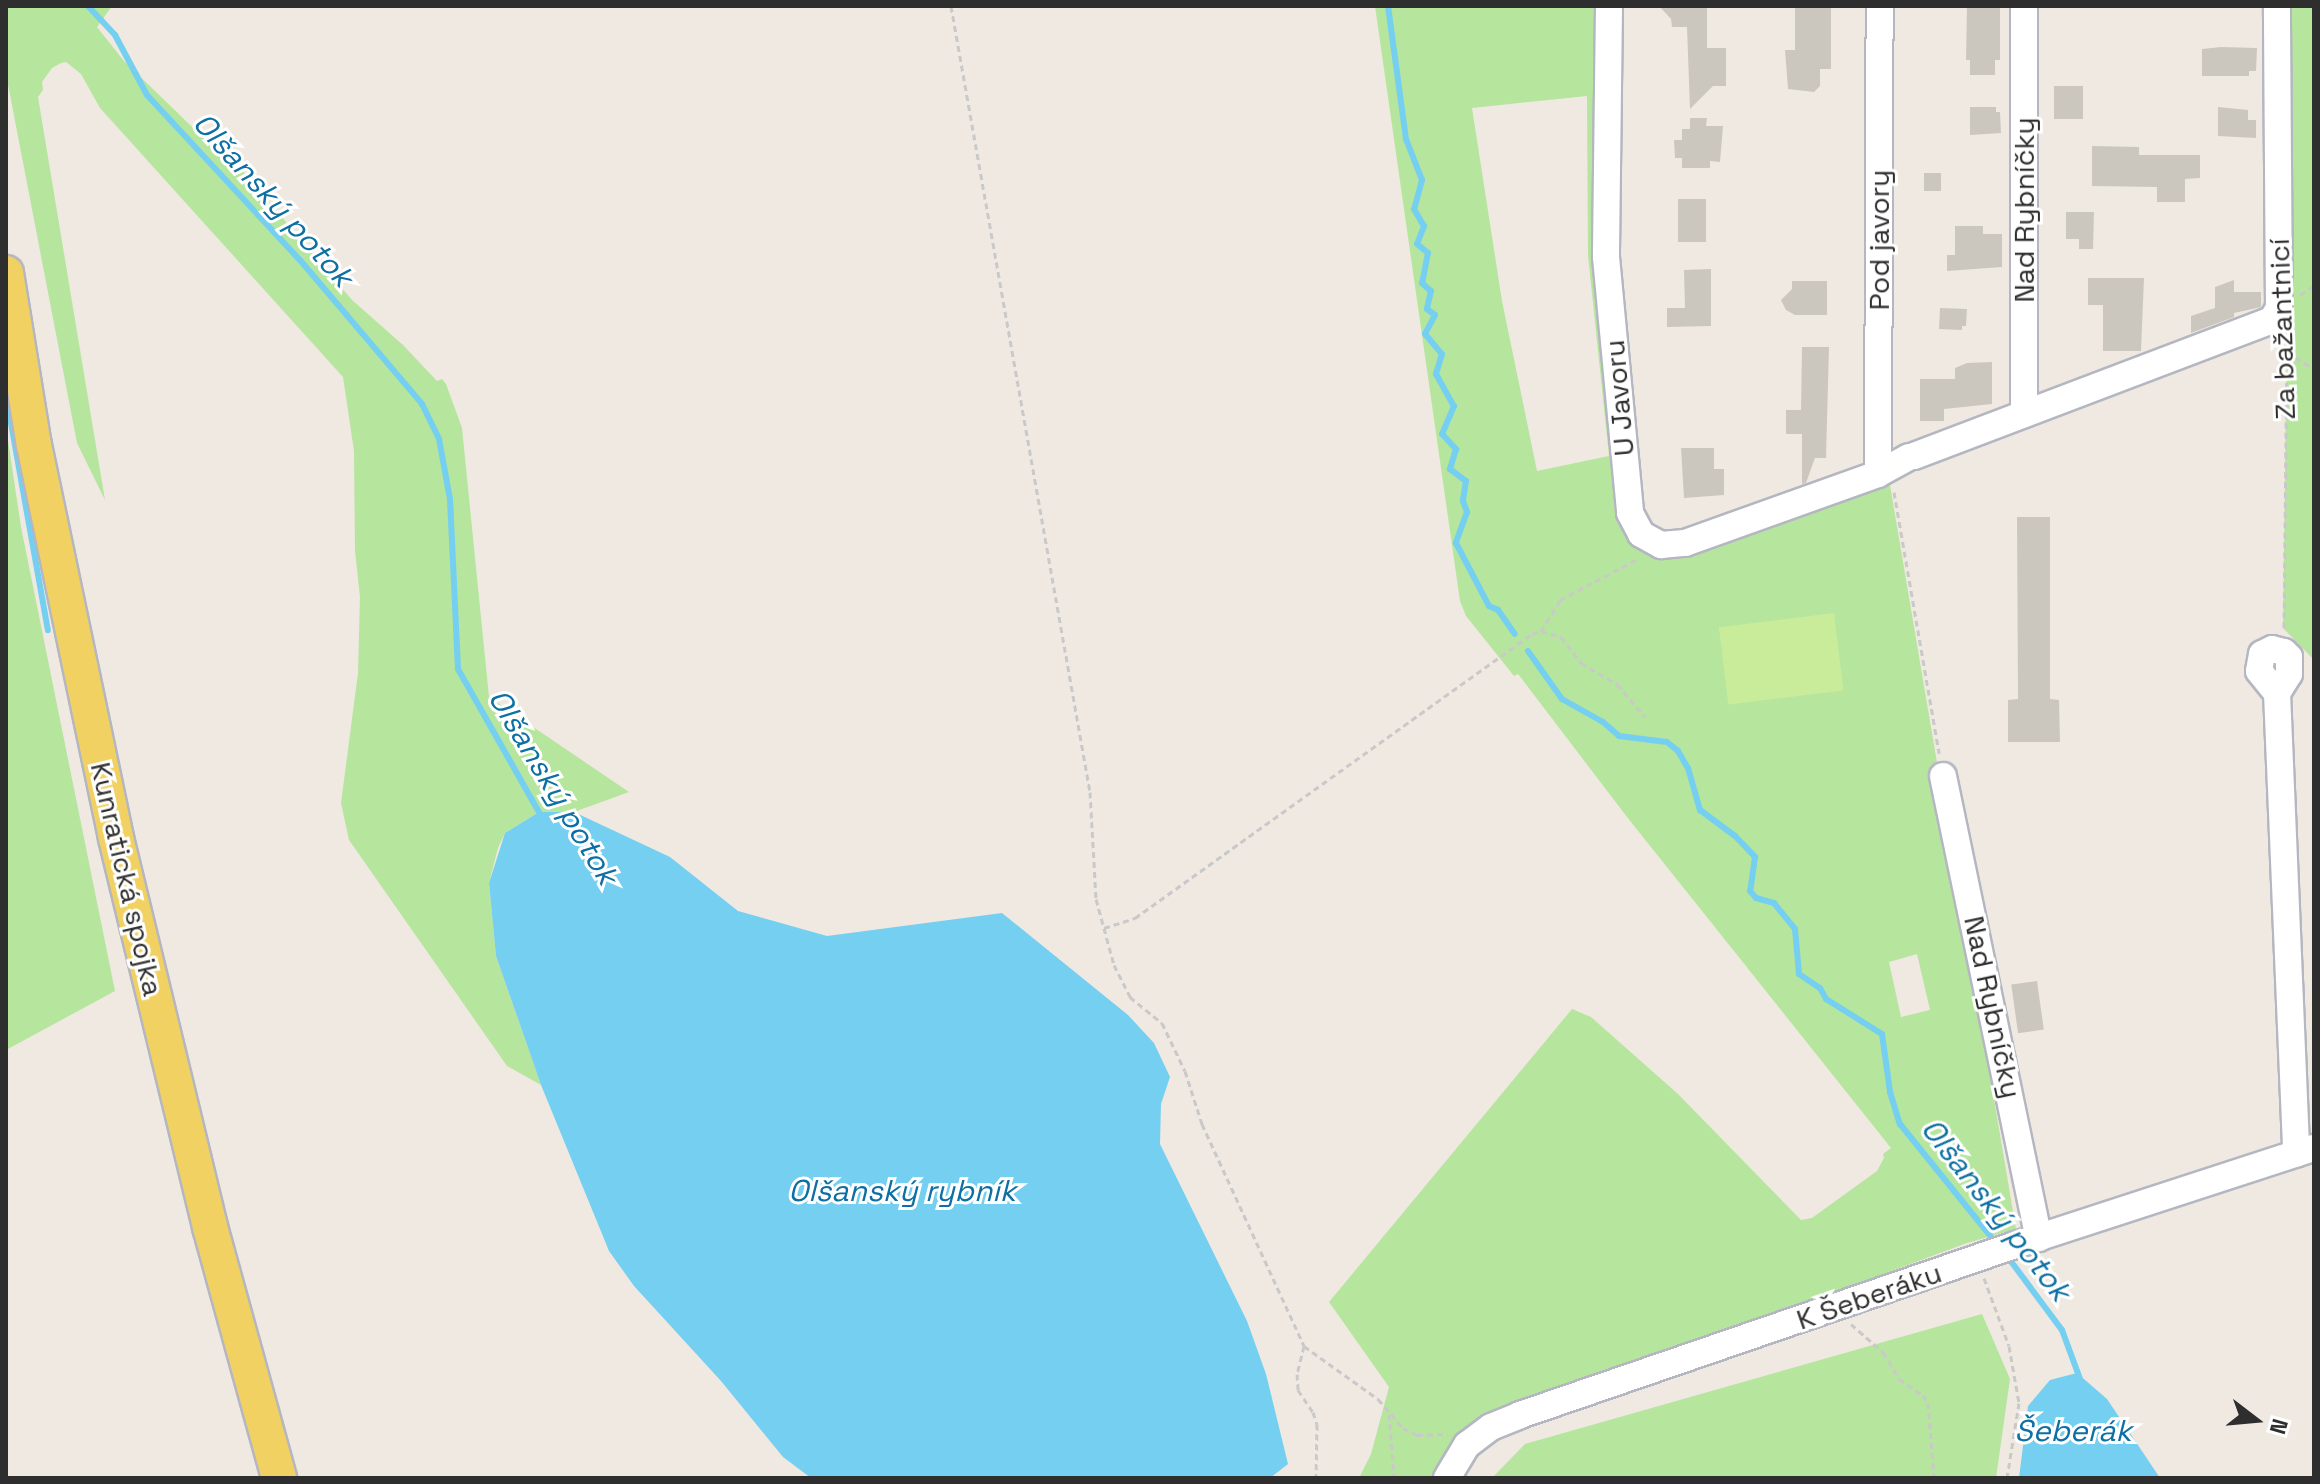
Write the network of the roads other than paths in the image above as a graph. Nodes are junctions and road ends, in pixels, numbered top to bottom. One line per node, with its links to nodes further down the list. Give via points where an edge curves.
1 (1609, 6): 7 (street, U Javoru, via 1606,257 1630,513 1641,534 1661,545 1685,543)
2 (1880, 6): 7 (street, Pod javory)
3 (2024, 6): 6 (street, Nad Rybníčky)
4 (2277, 6): 6 (street, Za bažantnicí, via 2279,308 2272,320)
5 (6, 273): 12 (main road, Kunratická spojka, via 34,445 116,838 210,1227)
6 (2024, 414): 7 (street)
7 (1898, 463)
8 (2284, 652): 10 (street, via 2272,649 2258,661 2259,671 2277,693)
9 (1943, 776): 11 (street, Nad Rybníčky)
10 (2305, 1151): 11 (street, K Šeberáku)
11 (2007, 1248): 13 (street, K Šeberáku, via 1520,1415 1467,1445)
12 (279, 1478)
13 (1447, 1478)

